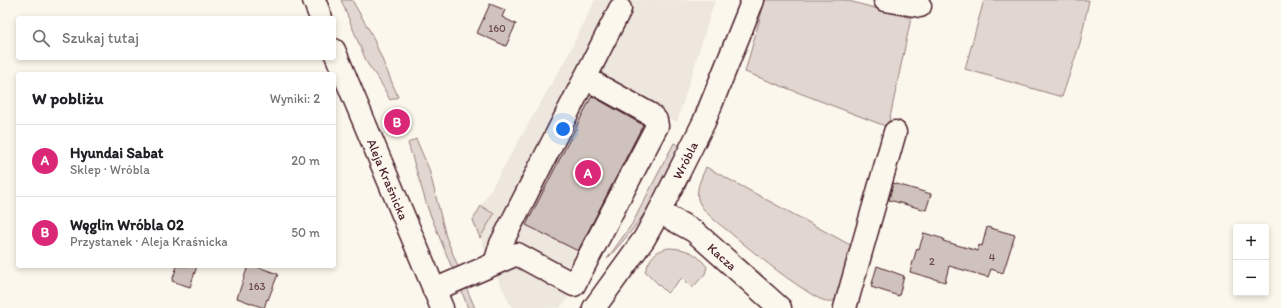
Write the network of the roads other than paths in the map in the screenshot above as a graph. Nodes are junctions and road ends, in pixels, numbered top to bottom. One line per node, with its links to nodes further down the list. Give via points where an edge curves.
1 (314, 0): 6 (street)
2 (753, 0): 10 (street, Wróbla, via 704,122)
3 (885, 0): 4 (street)
4 (920, 6)
5 (620, 9): 8 (street)
6 (320, 16)
7 (336, 55): 12 (street, Aleja Kraśnicka)
8 (584, 78): 11 (street, via 501,244); 11 (street, via 650,114 656,120 657,126 574,285 517,254)
9 (894, 132): 15 (street)
10 (659, 212): 13 (street, Wróbla, via 644,239); 14 (street, Kacza, via 694,231)
11 (495, 263): 12 (street)
12 (438, 299)
13 (594, 308)
14 (780, 308)
15 (845, 308)

